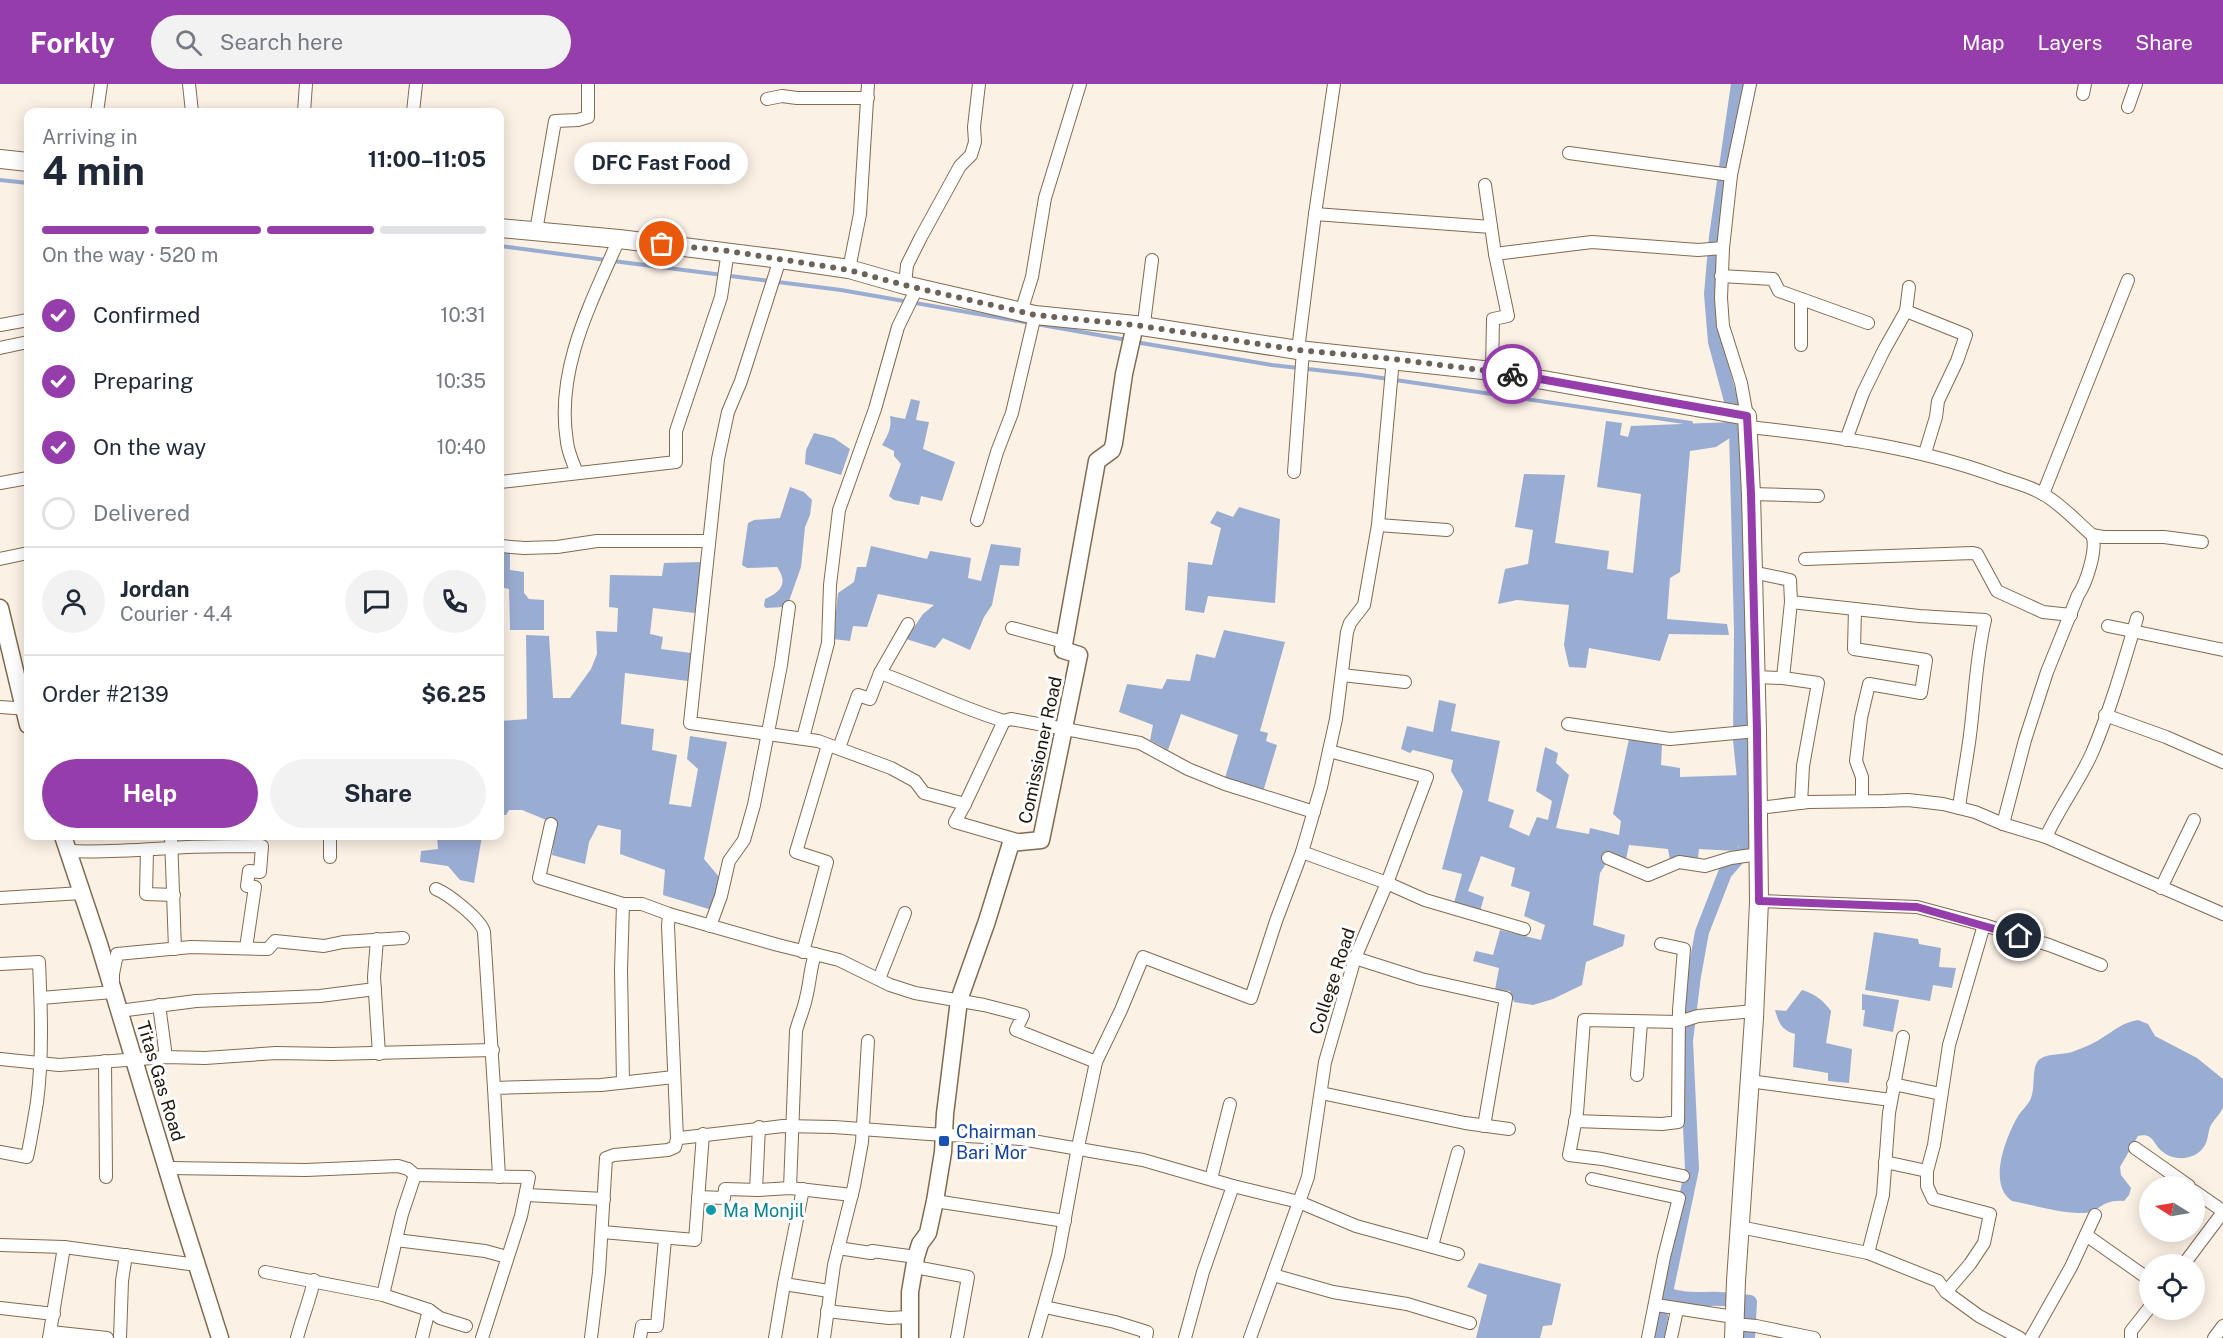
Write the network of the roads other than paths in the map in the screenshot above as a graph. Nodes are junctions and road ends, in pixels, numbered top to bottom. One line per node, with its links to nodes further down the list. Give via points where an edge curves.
1 (101, 84): 15 (street)
2 (189, 84): 16 (street)
3 (306, 84): 17 (street)
4 (416, 84): 18 (street)
5 (588, 84): 27 (street, via 588,117 555,121)
6 (868, 84): 12 (street)
7 (979, 84): 37 (street, via 971,155 960,166 907,265)
8 (1080, 84): 41 (street, via 1045,198)
9 (1334, 84): 24 (street)
10 (1750, 84): 22 (street)
11 (2136, 84): 14 (street)
12 (868, 98): 13 (street); 34 (street, via 860,214)
13 (767, 99)
14 (2128, 107)
15 (98, 108)
16 (192, 108)
17 (304, 108)
18 (413, 108)
19 (1569, 153): 22 (street)
20 (0, 159): 21 (main road)
21 (24, 162)
22 (1731, 175): 29 (street)
23 (1485, 185): 25 (street)
24 (1315, 214): 25 (street); 49 (street)
25 (1491, 227): 31 (street)
26 (504, 228): 27 (main road)
27 (536, 231): 28 (main road)
28 (619, 239): 30 (main road); 56 (street, via 585,316 565,386 567,445)
29 (1723, 248): 31 (street, via 1698,250 1592,242); 35 (street)
30 (728, 251): 32 (main road); 56 (street, via 721,297 676,431 676,462)
31 (1495, 254): 51 (street, via 1509,316 1493,319)
32 (780, 258): 34 (main road); 67 (street, via 728,412 718,459)
33 (1152, 260): 45 (street, via 1144,323)
34 (849, 270): 37 (main road)
35 (1722, 276): 39 (street, via 1773,279 1779,291); 52 (street, via 1723,326 1741,383)
36 (2128, 280): 61 (street)
37 (911, 286): 41 (main road); 100 (street, via 875,409 839,510 828,643)
38 (1909, 287): 40 (street)
39 (1801, 299): 43 (street); 47 (street)
40 (1906, 311): 53 (street, via 1867,385); 54 (street, via 1966,335 1938,401)
41 (1028, 313): 45 (main road); 63 (street, via 1012,413)
42 (24, 321): 44 (street)
43 (1868, 323)
44 (0, 325)
45 (1137, 326): 49 (main road); 84 (street, via 1126,364 1112,450 1096,464)
46 (24, 343): 48 (street)
47 (1801, 345)
48 (0, 348)
49 (1300, 350): 50 (main road); 55 (street)
50 (1393, 359): 51 (main road); 64 (street)
51 (1492, 371): 52 (main road)
52 (1746, 419): 53 (street); 60 (main road)
53 (1846, 440): 54 (street)
54 (1925, 453): 61 (street)
55 (1294, 472)
56 (577, 473): 58 (street)
57 (24, 479): 59 (street)
58 (504, 482)
59 (0, 483)
60 (1751, 494): 62 (street); 73 (main road)
61 (2043, 494): 66 (street)
62 (1818, 496)
63 (977, 520)
64 (1378, 525): 65 (street); 87 (street, via 1364,605 1347,632)
65 (1447, 530)
66 (2092, 535): 68 (street); 78 (street, via 2091,562)
67 (710, 541): 69 (street); 99 (street, via 690,723)
68 (2202, 542)
69 (504, 546)
70 (24, 554): 71 (street)
71 (0, 559)
72 (1805, 559): 78 (street, via 1973,553 1997,591 2043,612)
73 (1752, 573): 74 (street, via 1790,580); 88 (main road)
74 (1791, 602): 77 (street); 89 (street)
75 (789, 607): 99 (street)
76 (0, 608): 91 (street)
77 (1855, 609): 104 (street, via 1854,649 1926,660 1922,693 1869,684 1856,761 1862,777); 108 (street, via 1985,620)
78 (2071, 615): 112 (street, via 2047,672)
79 (2137, 618): 83 (street)
80 (908, 624): 86 (street)
81 (2108, 626): 83 (street)
82 (1012, 628): 84 (street)
83 (2133, 631): 85 (street); 94 (street)
84 (1064, 642): 97 (street, Comissioner Road, via 1063,650 1079,655)
85 (2223, 650)
86 (880, 673): 95 (street); 101 (street, via 870,699 858,695)
87 (1342, 675): 90 (street); 102 (street)
88 (1755, 677): 89 (street); 98 (main road)
89 (1783, 678): 105 (street, via 1818,683 1803,766)
90 (1405, 681)
91 (24, 702)
92 (0, 707): 93 (street)
93 (24, 713)
94 (2105, 715): 103 (street); 113 (street, via 2088,760)
95 (1004, 721): 97 (street, via 1020,719); 106 (street)
96 (1568, 724): 98 (street, via 1670,739)
97 (1066, 730): 109 (street, via 1140,743 1215,780); 116 (street, Comissioner Road, via 1041,840)
98 (1754, 731): 107 (main road)
99 (769, 733): 100 (street); 135 (street, via 744,840 729,861)
100 (803, 738): 101 (street)
101 (834, 746): 106 (street, via 891,768 915,781 924,793); 142 (street, via 796,852 827,862)
102 (1329, 751): 109 (street); 123 (street, College Road, via 1427,777)
103 (2223, 762)
104 (1862, 801): 105 (street); 108 (street, via 1908,800)
105 (1801, 803): 107 (street)
106 (965, 804): 116 (street, via 955,822)
107 (1759, 808): 120 (main road)
108 (1959, 808): 112 (street)
109 (1314, 812): 119 (street)
110 (2194, 820): 124 (street)
111 (551, 824): 130 (street, via 539,878)
112 (2003, 824): 113 (street)
113 (2046, 837): 124 (street)
114 (330, 840): 121 (street)
115 (171, 842): 118 (street); 127 (street); 140 (street, via 262,846 260,872 249,871 247,886 255,887)
116 (1025, 842): 150 (street, Comissioner Road, via 1011,843)
117 (66, 843): 118 (street); 126 (street, Titas Gas Road)
118 (147, 851): 127 (street, via 146,894)
119 (1302, 852): 123 (street); 164 (street, via 1251,998 1143,957)
120 (1755, 855): 122 (street, via 1705,866 1679,862 1648,875); 129 (main road)
121 (330, 857)
122 (1608, 858)
123 (1387, 883): 136 (street, via 1425,900); 143 (street, College Road)
124 (2161, 888): 133 (street)
125 (436, 889): 158 (street, via 483,926)
126 (82, 893): 128 (street); 148 (street, Titas Gas Road)
127 (174, 895): 141 (street)
128 (0, 898)
129 (1759, 901): 134 (street, via 1917,907); 153 (main road)
130 (623, 904): 132 (street, via 642,904); 169 (street)
131 (905, 913): 146 (street)
132 (669, 914): 135 (street); 167 (street)
133 (2223, 914)
134 (1984, 925): 145 (street); 173 (street, via 1949,1046)
135 (710, 926): 142 (street)
136 (1524, 929)
137 (403, 938): 138 (street)
138 (377, 939): 140 (street, via 324,946 275,941 268,949); 147 (street)
139 (1661, 944): 155 (street, via 1684,949)
140 (246, 948): 141 (street)
141 (175, 949): 148 (street, via 117,954)
142 (809, 953): 146 (street, via 839,960); 177 (street, via 806,999 796,1031)
143 (1355, 958): 172 (street, College Road, via 1325,1062); 178 (street, via 1421,979 1506,998)
144 (0, 964): 149 (street, via 39,962)
145 (2101, 965)
146 (879, 979): 150 (street, via 915,993)
147 (375, 989): 151 (street); 159 (street)
148 (113, 992): 149 (street); 152 (street, Titas Gas Road)
149 (41, 998): 165 (street)
150 (959, 1000): 164 (street, via 1023,1015 1016,1030); 183 (street, Comissioner Road)
151 (159, 1005): 152 (street); 160 (street)
152 (119, 1011): 162 (street, Titas Gas Road)
153 (1755, 1011): 155 (street, via 1698,1016); 168 (main road)
154 (1641, 1022): 155 (street); 166 (street); 176 (street, via 1584,1020)
155 (1680, 1022): 176 (street, via 1678,1122)
156 (1903, 1036): 170 (street)
157 (868, 1041): 180 (street)
158 (492, 1050): 159 (street); 171 (street)
159 (379, 1053): 160 (street)
160 (166, 1057): 162 (street)
161 (0, 1059): 165 (street)
162 (135, 1059): 163 (street); 190 (street, Titas Gas Road)
163 (105, 1061): 165 (street); 196 (street)
164 (1096, 1062): 185 (street)
165 (40, 1064): 187 (street, via 27,1157)
166 (1637, 1075)
167 (674, 1077): 169 (street); 184 (street)
168 (1749, 1081): 174 (street); 212 (main road)
169 (623, 1082): 171 (street)
170 (1893, 1084): 173 (street); 174 (street)
171 (494, 1088): 193 (street)
172 (1321, 1093): 178 (street); 208 (street, College Road, via 1308,1177)
173 (1941, 1094): 191 (street)
174 (1891, 1100): 189 (street)
175 (1230, 1104): 197 (street)
176 (1575, 1121): 194 (street, via 1569,1155)
177 (792, 1126): 179 (street); 180 (street); 200 (street)
178 (1484, 1126): 181 (street)
179 (759, 1128): 182 (street); 201 (street)
180 (863, 1129): 183 (street); 203 (street)
181 (1509, 1129)
182 (704, 1134): 184 (street); 204 (street)
183 (944, 1135): 185 (street, via 1021,1138); 207 (street, Comissioner Road)
184 (677, 1139): 205 (street, via 675,1147 669,1150 606,1158)
185 (1077, 1147): 197 (street); 211 (street)
186 (2134, 1148): 195 (street)
187 (0, 1152)
188 (1458, 1152): 218 (street)
189 (1885, 1162): 191 (street); 221 (street, via 1883,1195)
190 (166, 1168): 192 (street, via 306,1170 398,1166); 227 (street, Titas Gas Road)
191 (1927, 1171): 234 (street, via 1933,1199 1990,1214 1984,1243)
192 (415, 1175): 193 (street); 216 (street)
193 (499, 1176): 202 (street, via 529,1177)
194 (1683, 1176)
195 (2174, 1176)
196 (106, 1177)
197 (1212, 1179): 199 (street)
198 (1592, 1179): 236 (street, via 1679,1198)
199 (1233, 1186): 208 (street); 264 (street)
200 (796, 1189): 201 (street); 203 (street); 232 (street)
201 (756, 1190): 204 (street, via 725,1190 724,1198)
202 (526, 1195): 205 (street); 225 (street)
203 (852, 1195): 220 (street)
204 (698, 1197): 215 (street, via 695,1240)
205 (604, 1199): 213 (street)
206 (2205, 1199): 209 (street)
207 (935, 1201): 211 (street); 226 (street, Comissioner Road, via 928,1233)
208 (1299, 1202): 218 (street, via 1356,1226); 230 (street, College Road)
209 (2223, 1211): 223 (street)
210 (2095, 1215): 214 (street)
211 (1065, 1221): 237 (street)
212 (1740, 1227): 221 (street); 246 (main road)
213 (602, 1232): 215 (street); 256 (street)
214 (2086, 1235): 229 (street); 270 (street)
215 (665, 1239): 257 (street, via 657,1326 642,1326)
216 (396, 1240): 225 (street); 235 (street)
217 (0, 1245): 219 (street)
218 (1432, 1246): 222 (street)
219 (64, 1247): 224 (street); 242 (street)
220 (838, 1248): 226 (street, via 872,1251); 233 (street)
221 (1868, 1252): 234 (street, via 1938,1281)
222 (1458, 1254)
223 (2191, 1254)
224 (126, 1255): 227 (street); 251 (street)
225 (507, 1257): 255 (street)
226 (915, 1262): 243 (street, Comissioner Road); 261 (street, via 968,1277)
227 (196, 1265): 252 (street, Titas Gas Road)
228 (266, 1272): 231 (street)
229 (2139, 1272)
230 (1273, 1275): 245 (street, via 1334,1292 1407,1304); 265 (street, College Road)
231 (314, 1280): 235 (street); 253 (street)
232 (783, 1284): 233 (street); 258 (street)
233 (829, 1292): 241 (street)
234 (1946, 1292): 269 (street)
235 (383, 1295): 239 (street)
236 (1656, 1305): 240 (street); 266 (street)
237 (1045, 1307): 262 (street); 263 (street, via 1115,1322 1147,1332)
238 (0, 1308): 242 (street)
239 (429, 1310): 247 (street); 254 (street)
240 (1677, 1310): 246 (street); 267 (street)
241 (827, 1311): 243 (street); 259 (street)
242 (54, 1314): 249 (street)
243 (909, 1317): 260 (street, Comissioner Road)
244 (2139, 1320): 271 (street, via 2131,1330)
245 (1470, 1323)
246 (1736, 1323): 268 (street)
247 (466, 1326)
248 (2223, 1326): 272 (street)
249 (50, 1335): 250 (street)
250 (106, 1338)
251 (120, 1338)
252 (220, 1338)
253 (297, 1338)
254 (422, 1338)
255 (482, 1338)
256 (591, 1338)
257 (640, 1338)
258 (776, 1338)
259 (827, 1338)
260 (910, 1338)
261 (957, 1338)
262 (1035, 1338)
263 (1146, 1338)
264 (1185, 1338)
265 (1250, 1338)
266 (1648, 1338)
267 (1671, 1338)
268 (1814, 1338)
269 (2020, 1338)
270 (2031, 1338)
271 (2131, 1338)
272 (2214, 1338)

